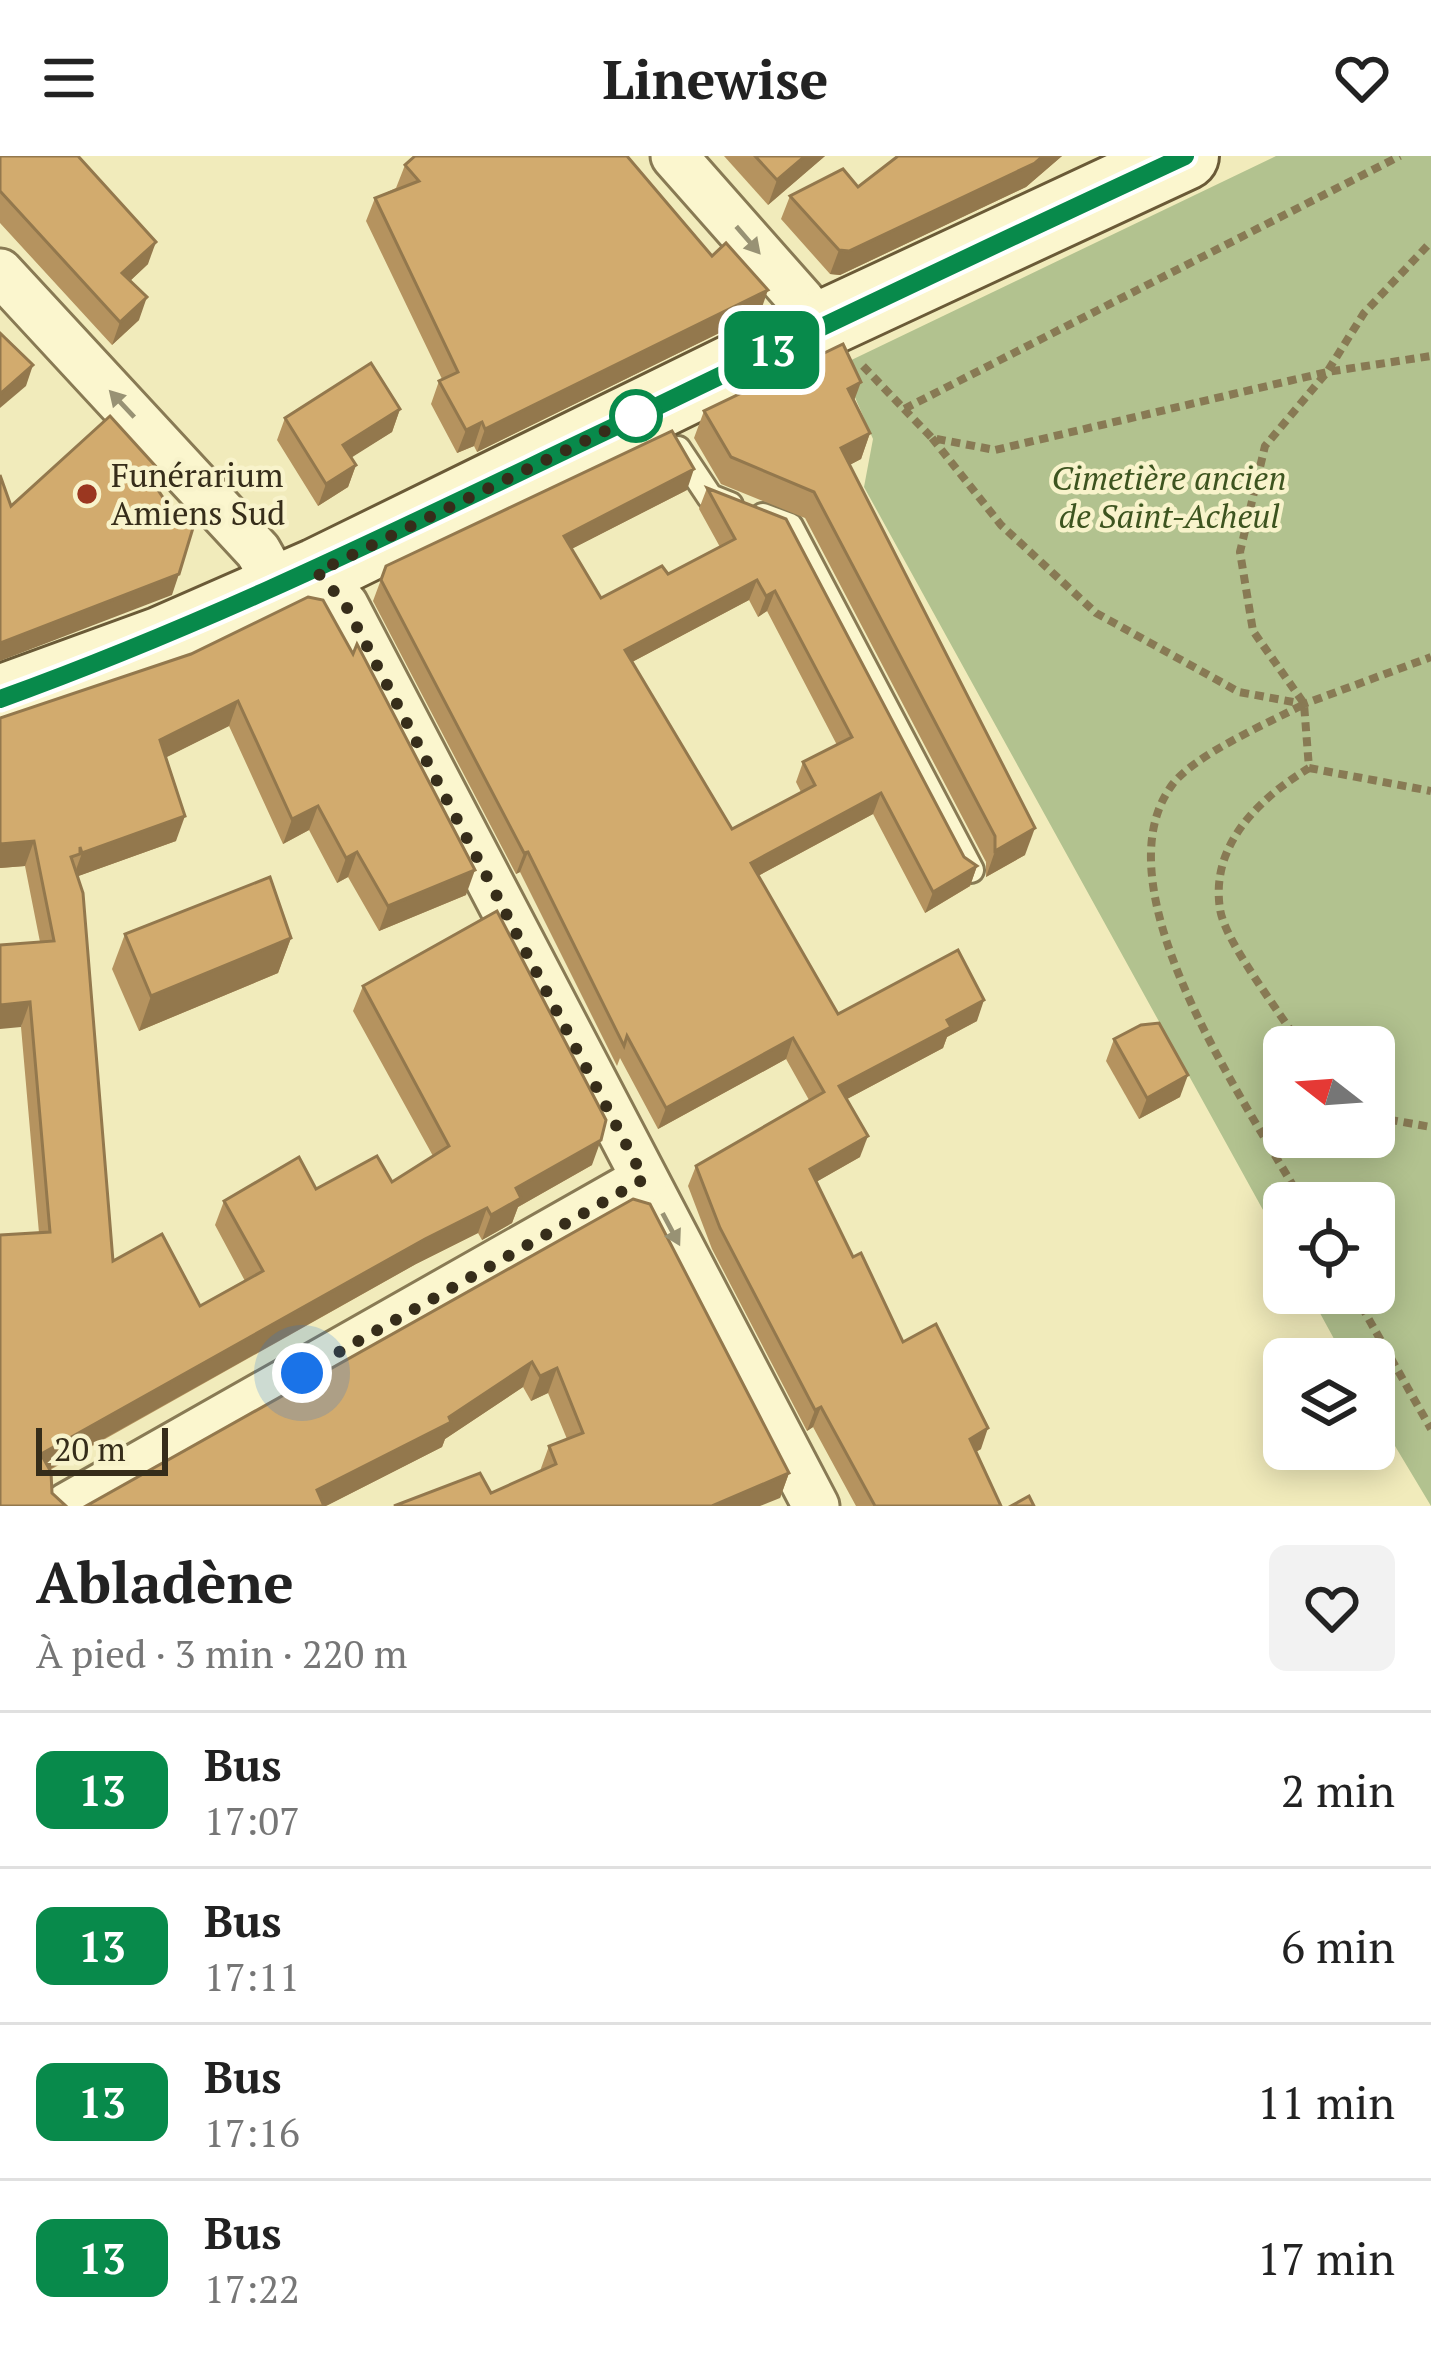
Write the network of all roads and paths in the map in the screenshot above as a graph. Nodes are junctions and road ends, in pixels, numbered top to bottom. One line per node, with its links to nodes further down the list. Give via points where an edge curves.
1 (674, 156): 6 (street, one-way to 6)
2 (1185, 156): 6 (main road)
3 (1400, 156): 10 (path)
4 (1431, 242): 8 (path, via 1364,314)
5 (0, 272): 12 (street, one-way to 5, via 258,551)
6 (821, 326): 9 (main road); 10 (path)
7 (1431, 356): 8 (path)
8 (1327, 372): 11 (path, via 995,450); 15 (path, via 1265,446 1240,552 1253,631)
9 (656, 406): 12 (main road); 18 (lane, via 710,497 790,526)
10 (904, 409): 11 (path)
11 (932, 439): 15 (path, via 1001,525 1096,614 1239,692)
12 (298, 580): 14 (main road); 22 (street, via 345,604)
13 (1431, 657): 15 (path)
14 (0, 699)
15 (1304, 704): 16 (path); 23 (path, via 1172,784 1149,841 1158,913 1194,1008)
16 (1309, 768): 17 (path); 19 (path, via 1263,796 1226,850 1220,910)
17 (1431, 791)
18 (971, 870)
19 (1289, 1026)
20 (1395, 1121): 21 (path)
21 (1431, 1127)
22 (644, 1179): 26 (street); 27 (street, one-way to 27)
23 (1291, 1182)
24 (1366, 1314): 25 (path)
25 (1431, 1429)
26 (68, 1506)
27 (816, 1506)

